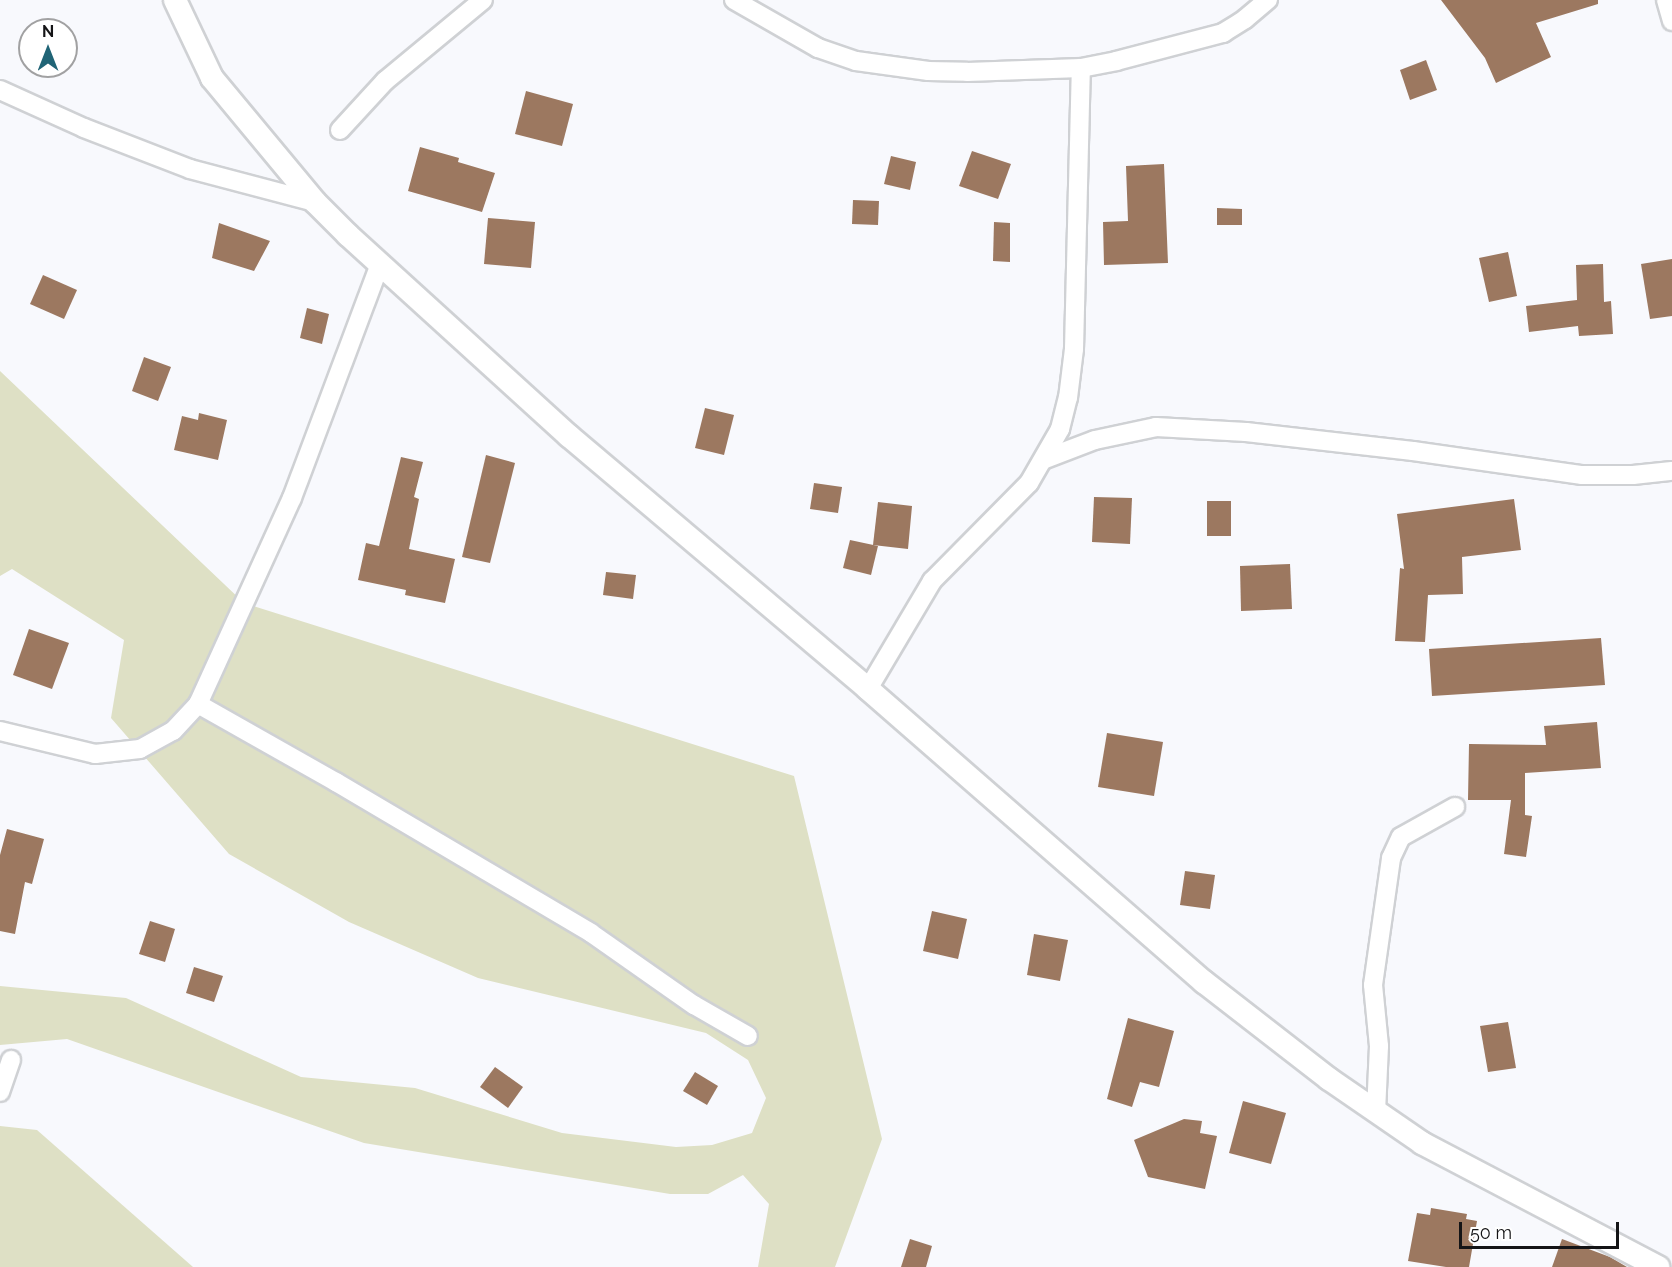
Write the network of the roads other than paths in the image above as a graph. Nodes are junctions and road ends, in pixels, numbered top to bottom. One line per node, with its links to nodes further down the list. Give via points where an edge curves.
1 (175, 0): 10 (street, via 212,78)
2 (483, 0): 9 (street, via 385,81)
3 (734, 0): 7 (street, via 819,48 856,61 967,72)
4 (1268, 0): 7 (street, via 1222,33)
5 (1666, 0): 6 (street)
6 (1672, 21)
7 (1081, 68): 12 (street, via 1074,349 1060,429)
8 (0, 90): 10 (street, via 190,169)
9 (340, 130)
10 (315, 202): 11 (street)
11 (380, 264): 14 (street, via 569,436); 15 (street, via 292,498)
12 (1045, 459): 13 (street, via 1095,440 1156,428 1246,432 1582,475); 14 (street, via 1029,483 932,581)
13 (1672, 471)
14 (868, 689): 21 (street, via 1204,982)
15 (198, 704): 16 (street, via 173,730 140,749 95,754); 18 (street, via 591,933 694,1005)
16 (0, 731)
17 (1455, 807): 21 (street, via 1401,837 1391,858 1373,985 1379,1046)
18 (748, 1036)
19 (11, 1060): 20 (street)
20 (0, 1092)
21 (1376, 1112): 22 (street, via 1469,1169)
22 (1658, 1267)

